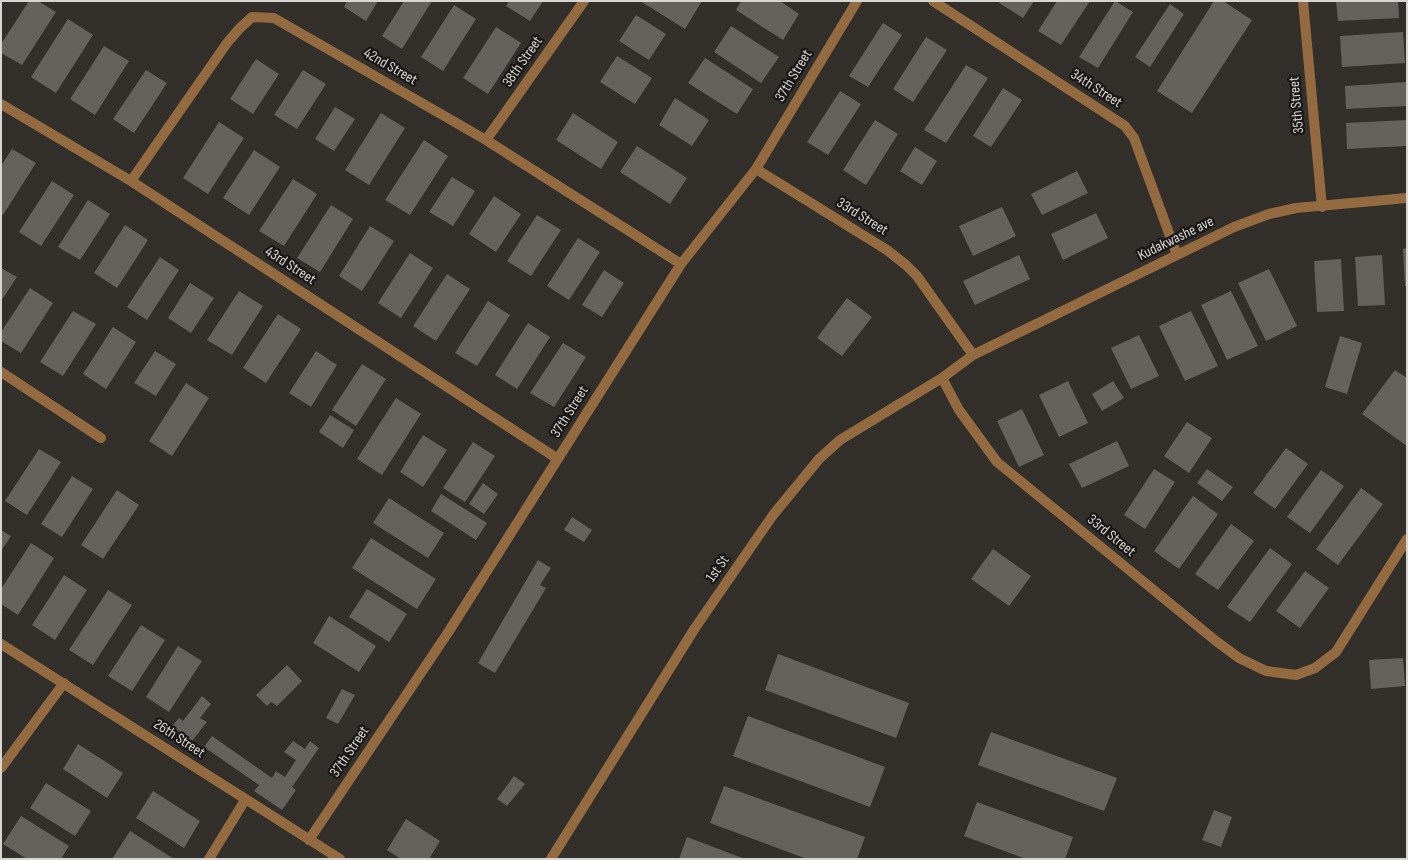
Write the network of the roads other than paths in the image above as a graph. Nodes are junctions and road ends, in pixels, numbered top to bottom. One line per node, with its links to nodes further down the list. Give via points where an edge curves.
1 (584, 1): 6 (street, 38th Street)
2 (857, 1): 7 (street, 37th Street)
3 (933, 1): 11 (street, 34th Street, via 1125,126 1134,138)
4 (1303, 1): 10 (street, 35th Street)
5 (1, 104): 8 (street, 43rd Street)
6 (486, 140): 8 (street, 42nd Street, via 274,18 252,17 227,43); 12 (street, 42nd Street)
7 (756, 169): 12 (street, 37th Street); 13 (street, 33rd Street, via 906,265)
8 (131, 180): 17 (street, 43rd Street)
9 (1407, 198): 10 (street, Kudakwashe ave)
10 (1322, 207): 11 (street, Kudakwashe ave, via 1269,214)
11 (1177, 255): 13 (street, Kudakwashe ave)
12 (681, 264): 17 (street, 37th Street)
13 (973, 356): 15 (street, 1st St)
14 (1, 372): 16 (street)
15 (942, 378): 18 (street, 33rd Street, via 959,410 997,462 1239,658 1266,671 1296,675 1315,668 1336,652); 26 (street, 1st St, via 840,440 819,459 773,516 695,628)
16 (101, 438)
17 (558, 459): 23 (street, 37th Street, via 449,631)
18 (1407, 539)
19 (1, 644): 20 (street, 26th Street)
20 (64, 683): 21 (street); 22 (street, 26th Street)
21 (1, 768)
22 (245, 800): 23 (street, 26th Street); 24 (street)
23 (309, 840): 25 (street, 26th Street)
24 (209, 859)
25 (340, 859)
26 (551, 859)

